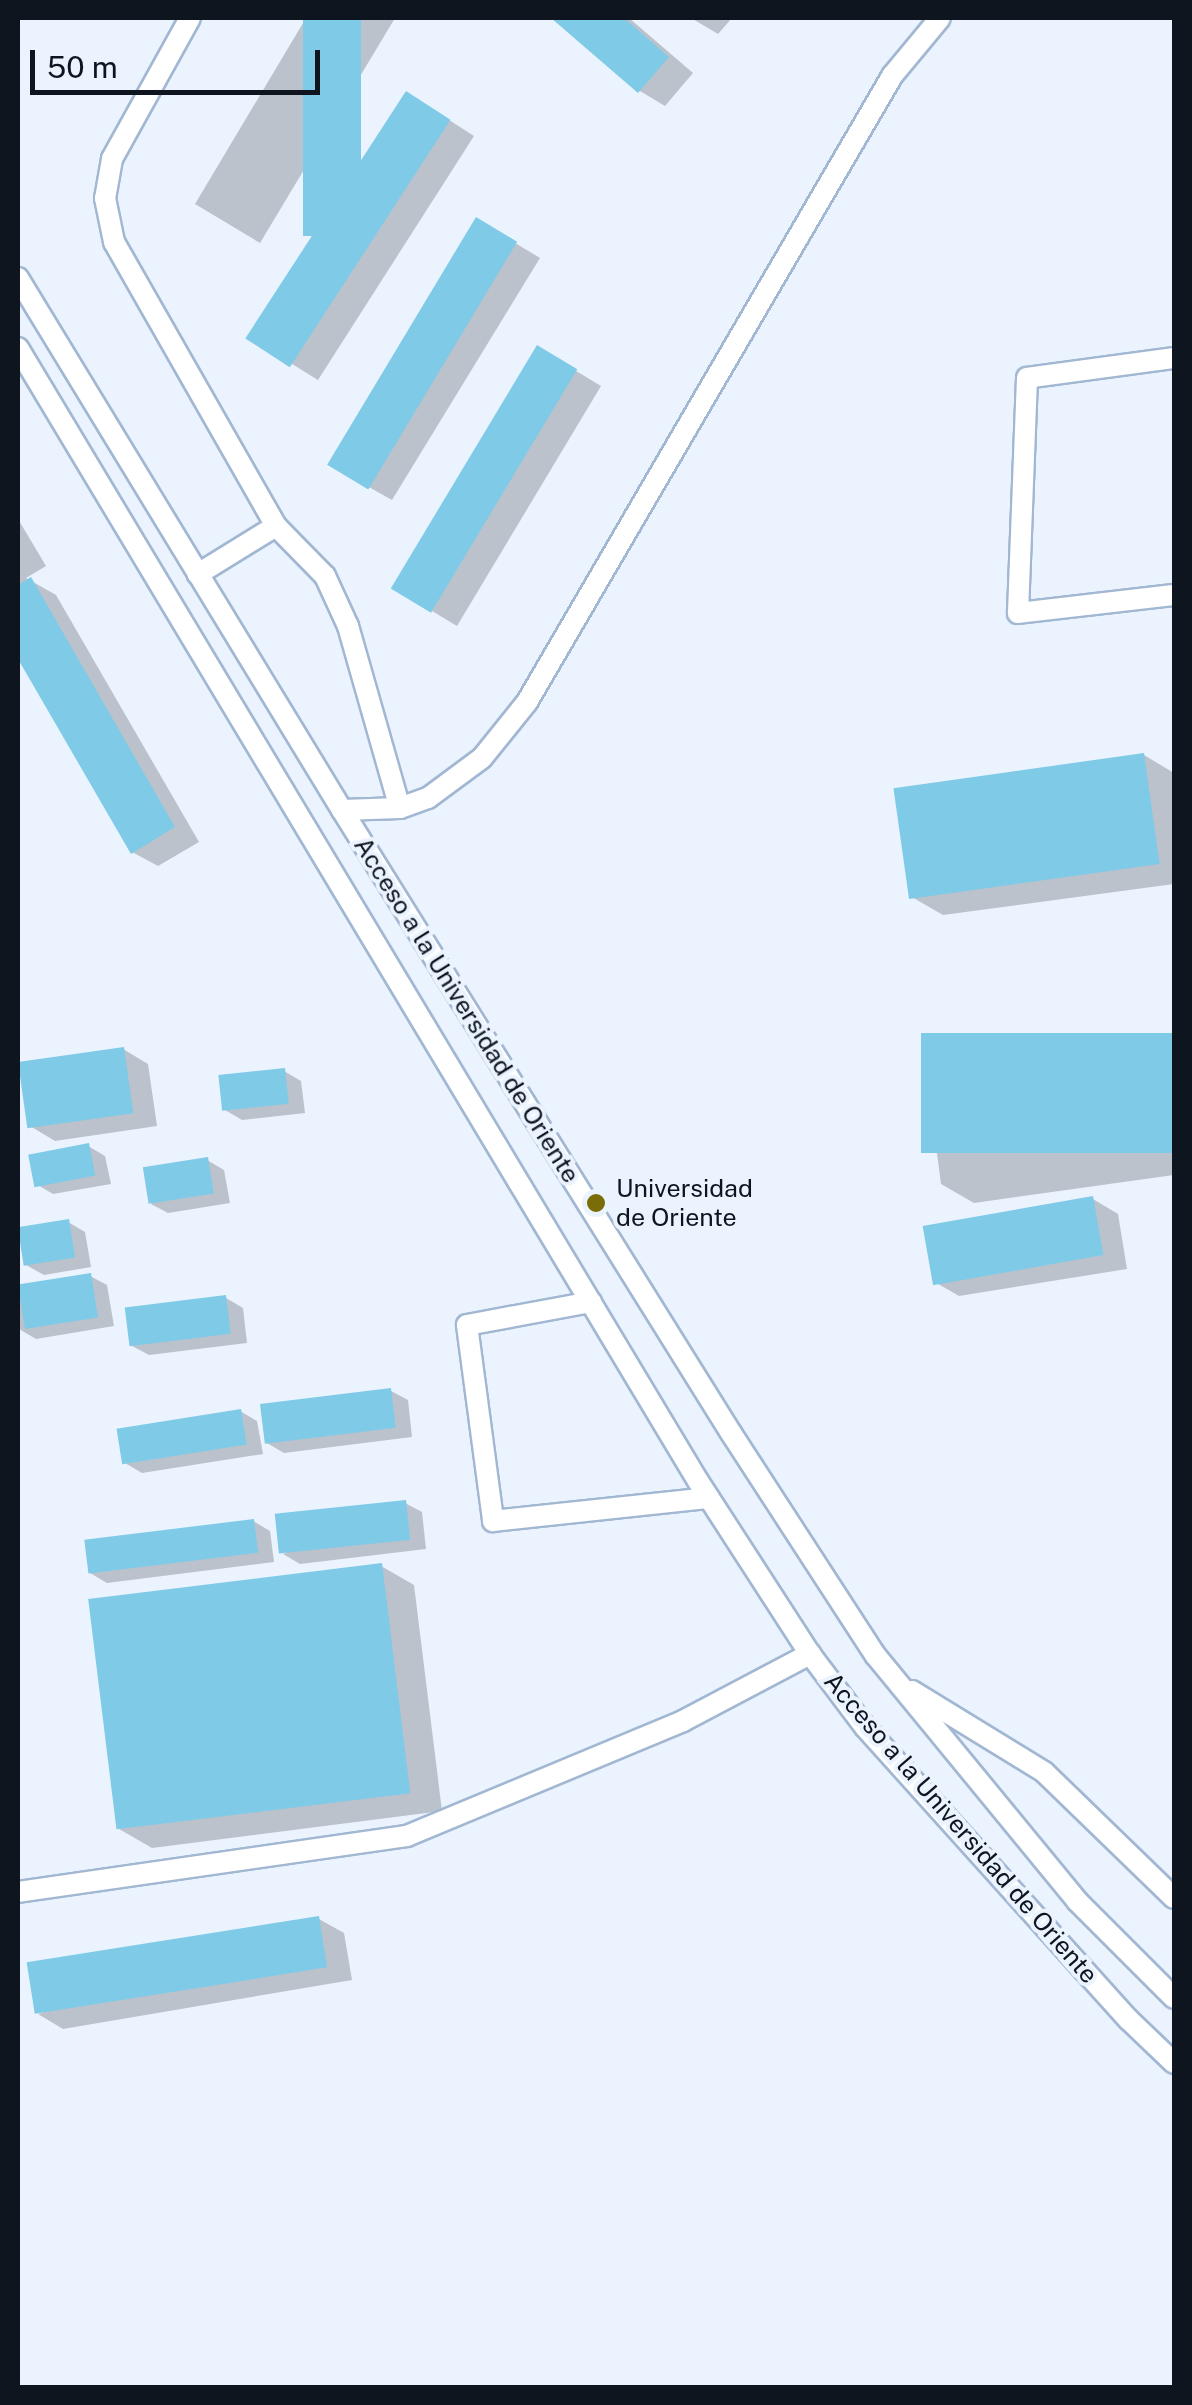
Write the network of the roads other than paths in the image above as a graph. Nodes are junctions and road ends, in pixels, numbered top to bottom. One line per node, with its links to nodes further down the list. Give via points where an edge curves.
1 (190, 18): 6 (lane, via 112,159 104,198 114,242)
2 (940, 18): 9 (lane, via 892,76 527,702 482,758 428,798)
3 (18, 278): 7 (lane, Acceso a la Universidad de Oriente)
4 (18, 348): 11 (lane, Acceso a la Universidad de Oriente)
5 (1174, 358): 8 (lane, via 1027,378 1018,612)
6 (276, 526): 7 (lane); 9 (lane, via 326,576 348,626)
7 (198, 574): 10 (lane, Acceso a la Universidad de Oriente)
8 (1174, 595)
9 (400, 808): 10 (lane)
10 (342, 810): 14 (lane, Acceso a la Universidad de Oriente, via 731,1434)
11 (591, 1302): 12 (lane, Acceso a la Universidad de Oriente); 12 (lane, via 466,1325 492,1521)
12 (709, 1498): 13 (lane, Acceso a la Universidad de Oriente)
13 (810, 1654): 15 (lane, via 683,1720 407,1836); 18 (lane, Acceso a la Universidad de Oriente, via 865,1727)
14 (898, 1682): 16 (lane, via 1044,1772); 17 (lane, Acceso a la Universidad de Oriente, via 1077,1901)
15 (18, 1892)
16 (1174, 1898)
17 (1174, 1998)
18 (1174, 2063)

